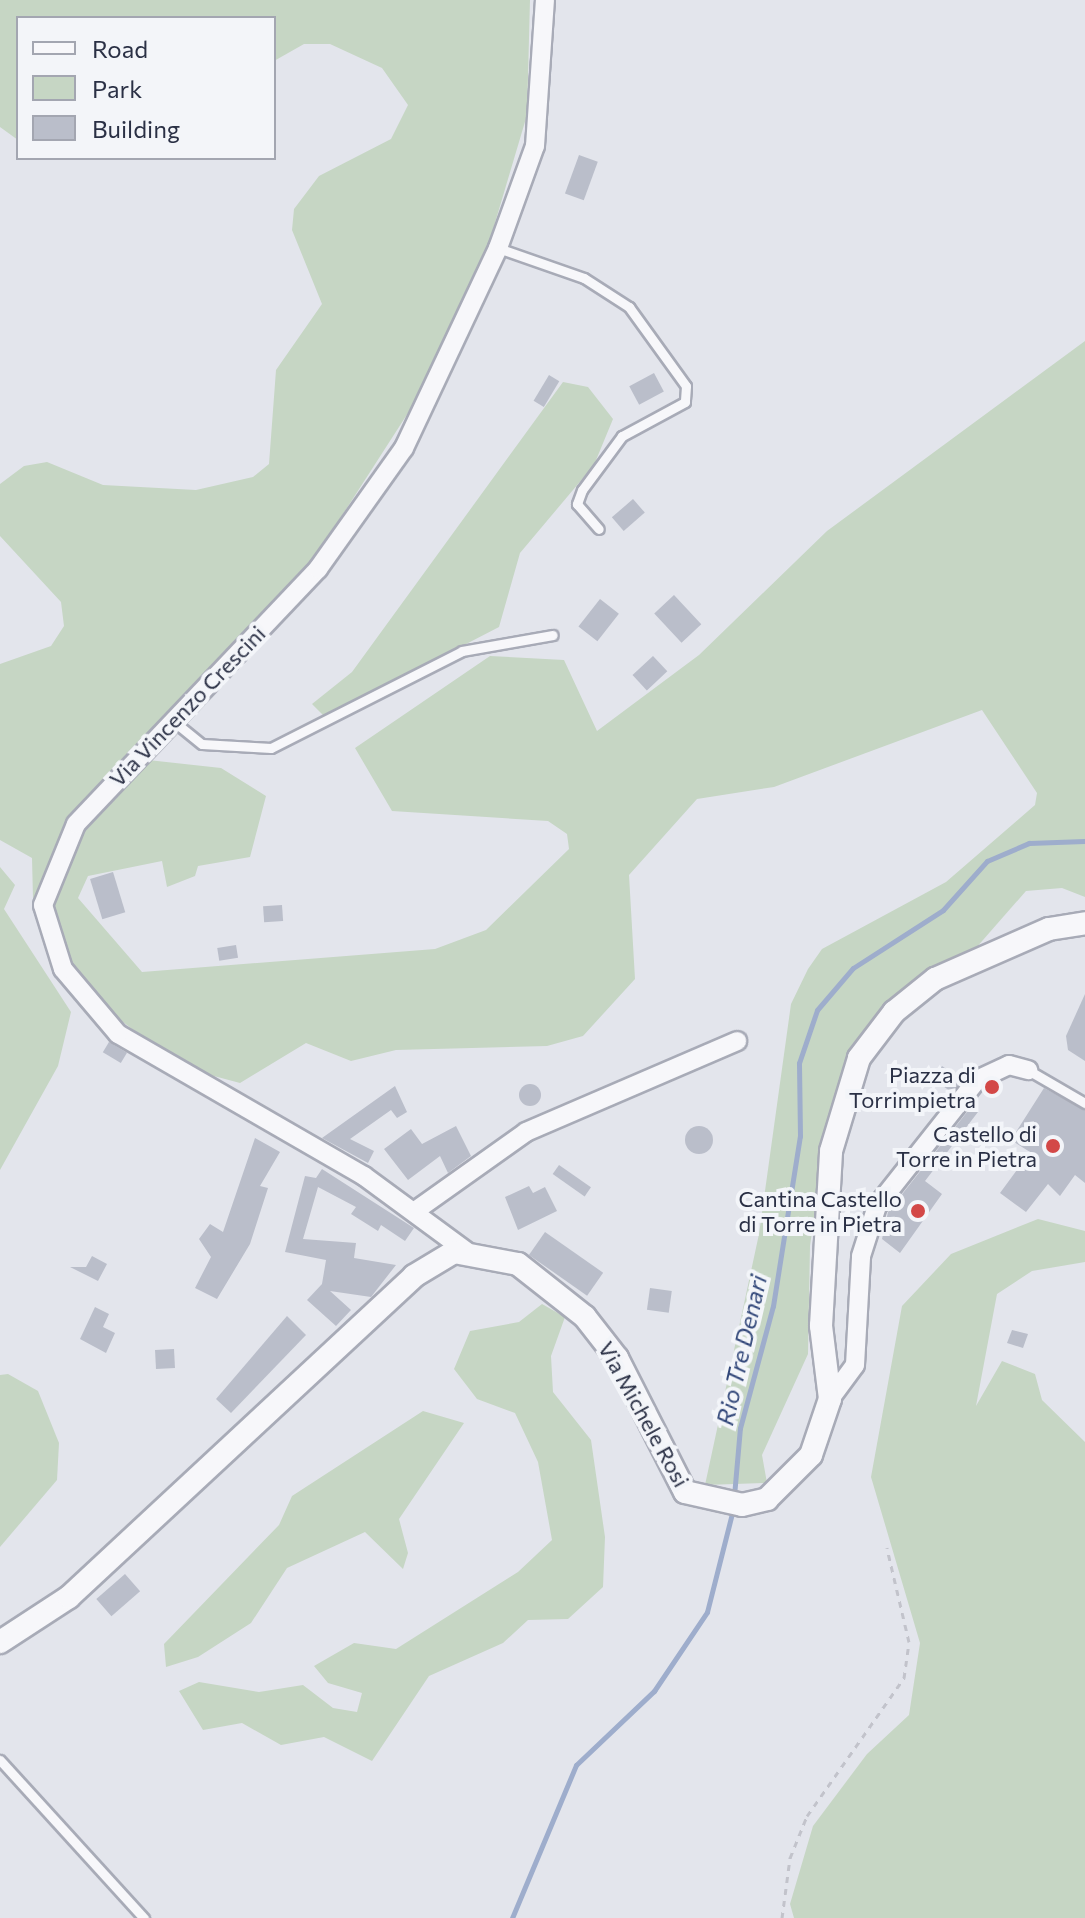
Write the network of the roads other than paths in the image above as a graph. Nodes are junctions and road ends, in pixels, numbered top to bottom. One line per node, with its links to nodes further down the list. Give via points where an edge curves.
1 (545, 0): 2 (street, Via Vincenzo Crescini, via 543,105)
2 (498, 248): 3 (lane, via 584,278 629,307 686,386 685,402 622,436 582,490 577,504); 5 (street, Via Vincenzo Crescini, via 431,396 365,513)
3 (599, 529)
4 (553, 635): 5 (lane, via 462,651 271,748 202,744)
5 (172, 720): 10 (street, Via Vincenzo Crescini, via 88,809 58,855 43,905 54,952 101,1019 139,1049 340,1160)
6 (1085, 923): 12 (street, via 1049,929 935,979 889,1018 854,1068 831,1151 823,1246 822,1341)
7 (737, 1041): 10 (street, via 526,1132)
8 (1028, 1070): 9 (lane); 12 (street, via 999,1068 965,1094 867,1228 857,1359)
9 (1085, 1103)
10 (415, 1211): 11 (street, Via Vincenzo Crescini)
11 (466, 1251): 12 (street, Via Michele Rosi, via 525,1268 585,1317 617,1358 674,1478 697,1497 742,1505 767,1499 801,1468); 13 (street, via 414,1276 69,1597)
12 (830, 1399)
13 (0, 1642)
14 (0, 1760): 15 (lane)
15 (144, 1918)

